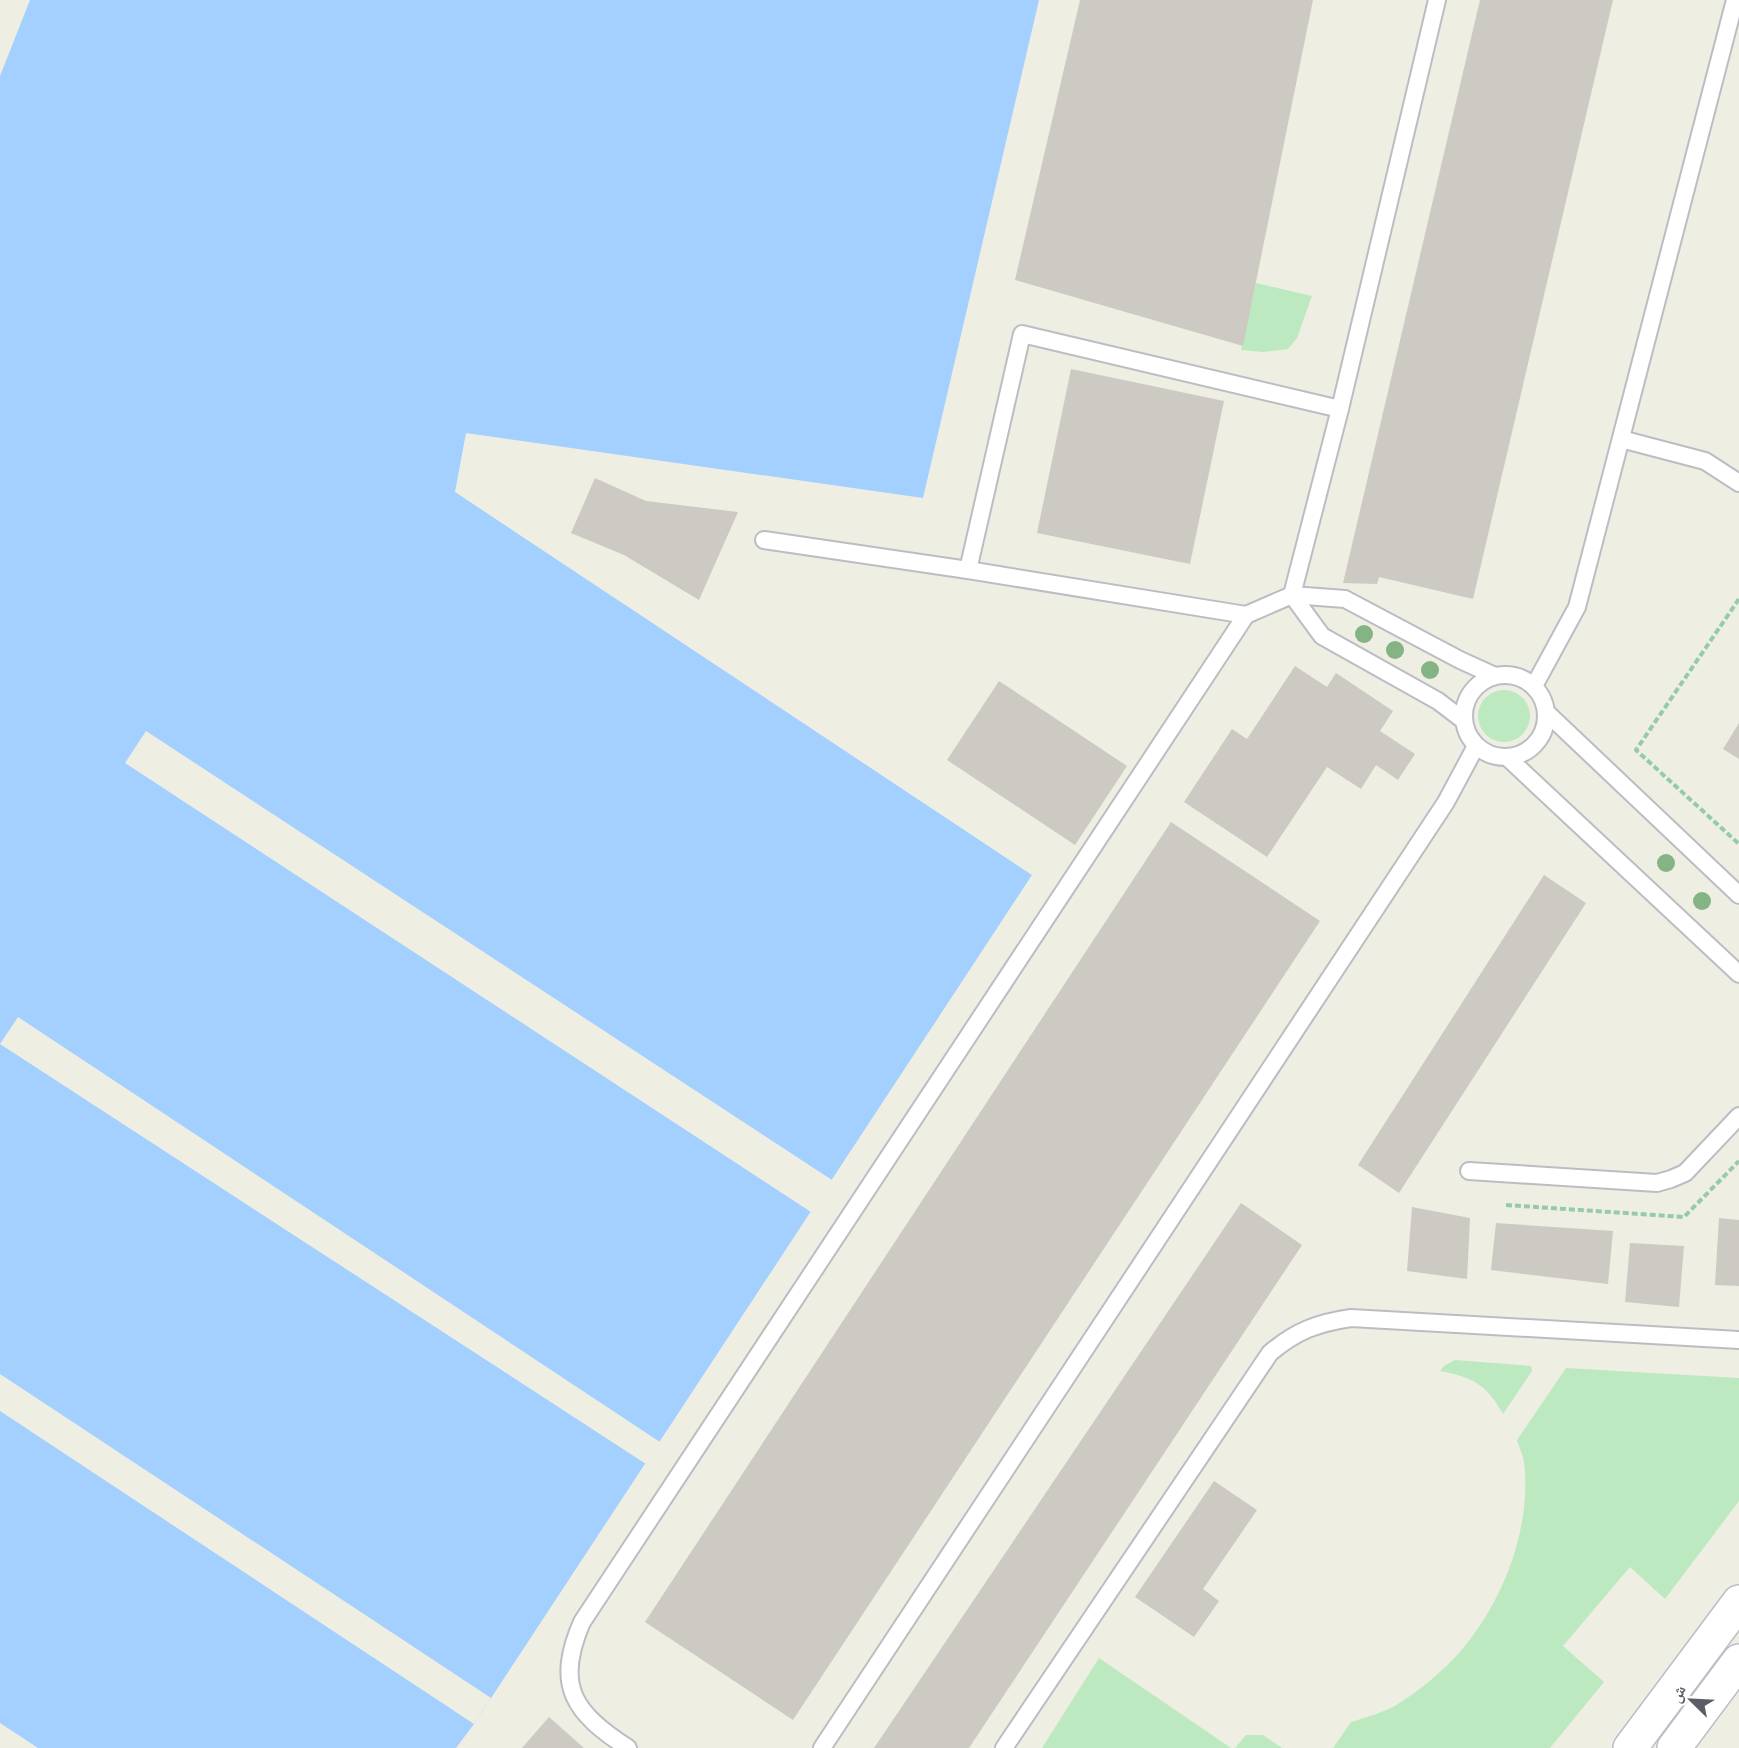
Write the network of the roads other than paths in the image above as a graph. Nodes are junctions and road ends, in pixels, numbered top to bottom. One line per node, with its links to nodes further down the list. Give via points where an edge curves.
1 (1437, 0): 3 (lane)
2 (1735, 0): 4 (lane)
3 (1340, 409): 7 (lane, via 1022,334); 8 (lane)
4 (1621, 439): 5 (lane, via 1705,461); 11 (lane, via 1577,607)
5 (1739, 483)
6 (764, 540): 7 (lane)
7 (968, 570): 9 (lane)
8 (1292, 595): 9 (lane); 10 (lane, via 1345,599); 13 (lane, via 1322,636 1438,701)
9 (1246, 615): 23 (lane, via 582,1622 570,1659 570,1684 577,1703 591,1721)
10 (1493, 675): 11 (lane, via 1508,674); 13 (lane, via 1470,693)
11 (1534, 686): 12 (lane)
12 (1546, 712): 15 (lane, via 1539,739 1529,750); 16 (lane)
13 (1463, 720): 14 (lane, via 1467,735)
14 (1476, 746): 15 (lane, via 1492,756); 24 (lane, via 1446,802)
15 (1509, 758): 17 (lane)
16 (1739, 895)
17 (1739, 974)
18 (1739, 1116): 19 (lane, via 1685,1173 1657,1183)
19 (1469, 1172)
20 (1739, 1340): 25 (lane, via 1351,1318 1307,1328 1287,1338 1270,1353)
21 (1739, 1602): 26 (main road)
22 (1739, 1661): 27 (main road)
23 (628, 1748)
24 (822, 1748)
25 (1004, 1748)
26 (1630, 1748)
27 (1674, 1748)

